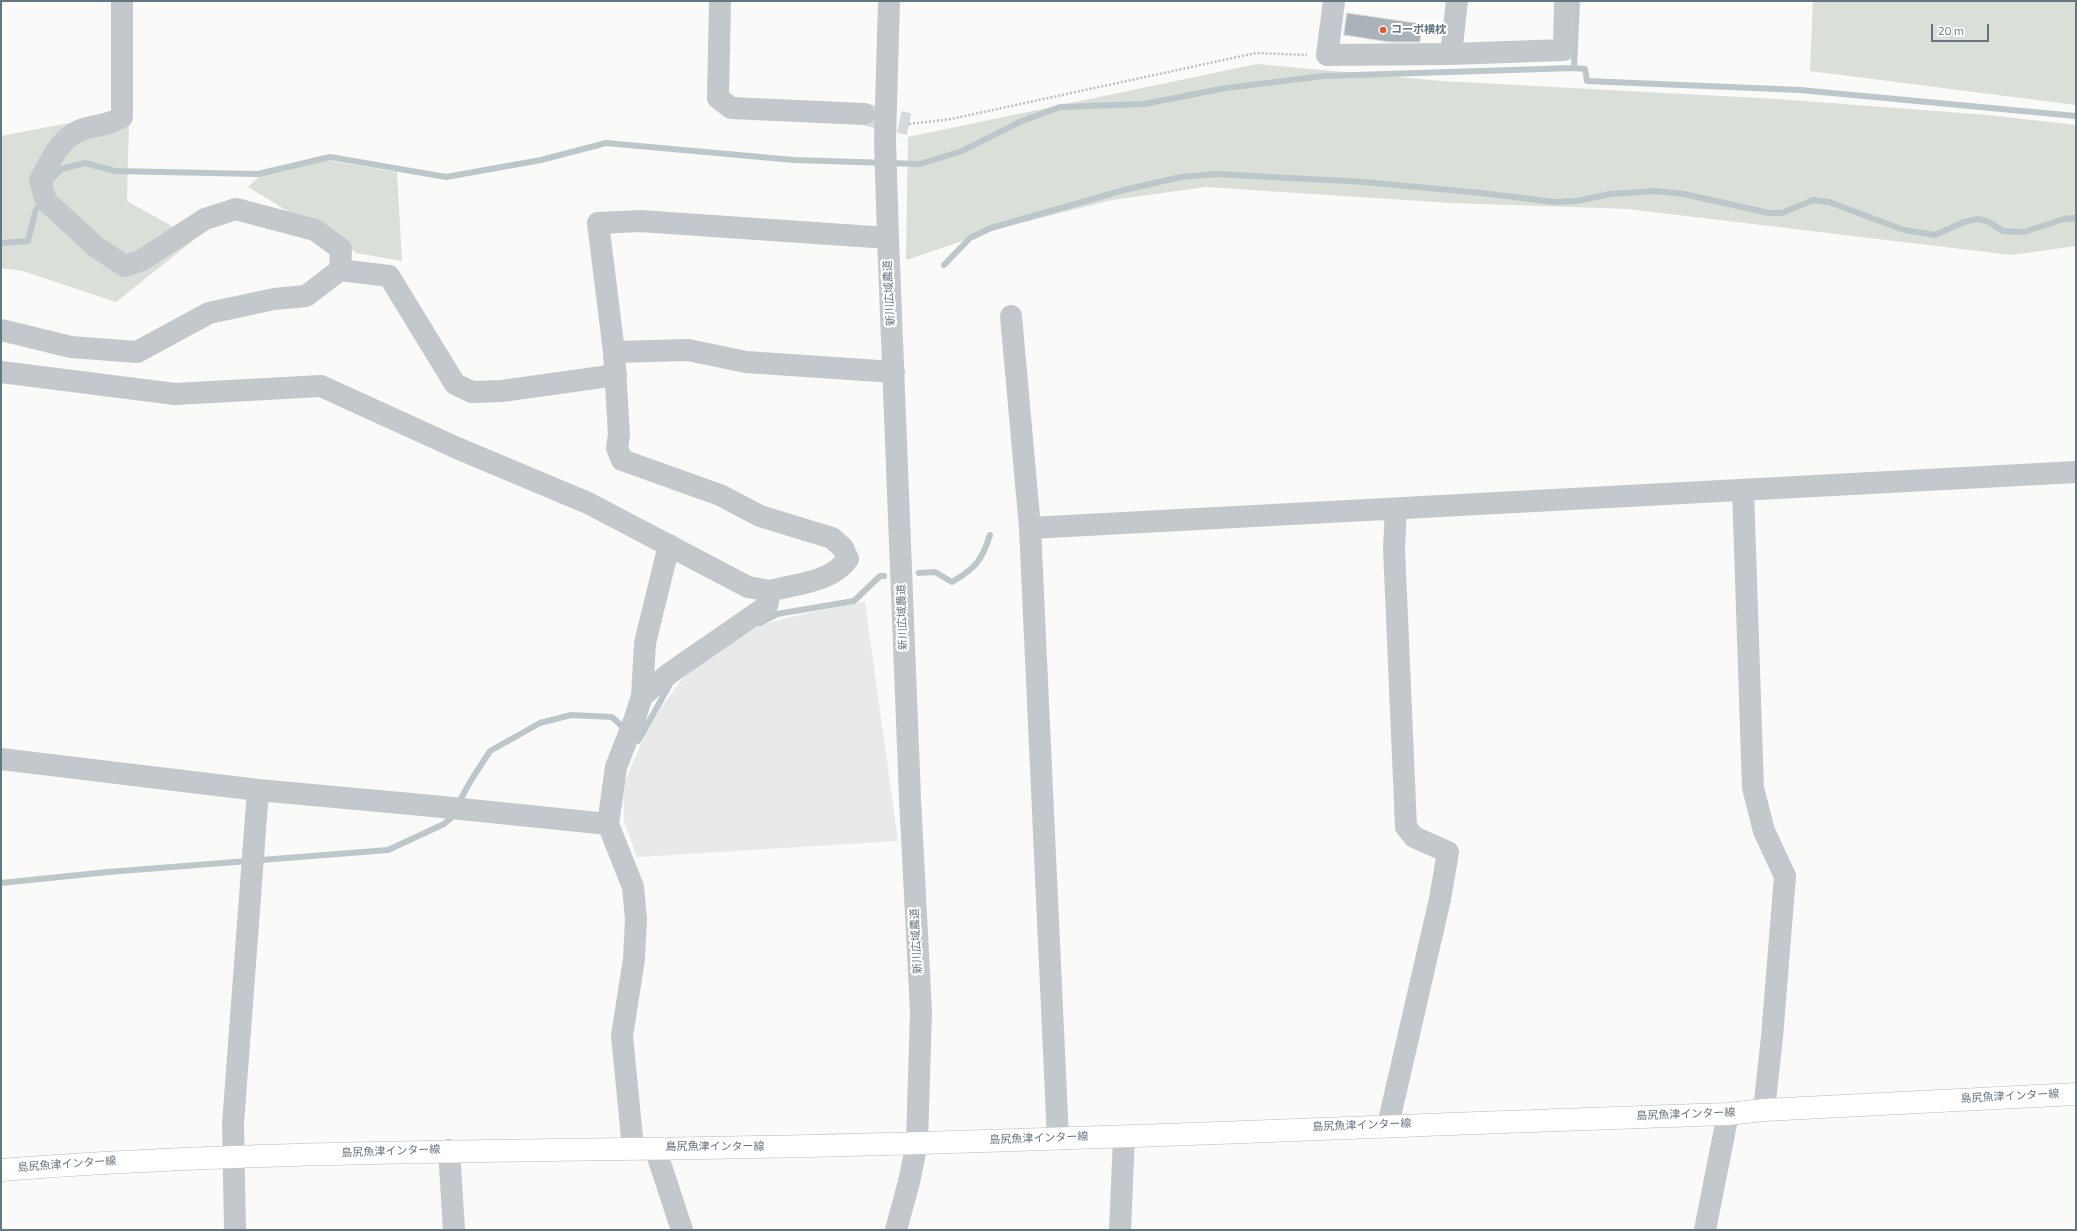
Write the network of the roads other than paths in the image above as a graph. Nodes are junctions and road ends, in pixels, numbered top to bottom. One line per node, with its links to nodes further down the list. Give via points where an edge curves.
1 (122, 1): 10 (street, via 122,116 113,123 85,128 70,134 40,180 46,201 96,247 125,266 142,260 205,220 236,209 315,230 341,249)
2 (720, 1): 8 (street, via 718,98 731,108)
3 (889, 1): 9 (street, 新川広域農道, via 885,150)
4 (1334, 1): 7 (street, via 1327,55)
5 (1457, 1): 7 (street)
6 (1565, 1): 7 (street, via 1564,50)
7 (1451, 54)
8 (864, 114)
9 (888, 238): 13 (street, via 640,221 598,223); 15 (street, 新川広域農道)
10 (340, 270): 12 (street, via 306,296 274,299 209,313 137,352 71,347); 16 (street, via 389,276 455,384 472,392 502,391)
11 (1010, 316): 20 (street)
12 (1, 330)
13 (614, 352): 15 (street, via 688,350 746,362); 16 (street)
14 (1, 372): 21 (street, via 175,394 321,386 457,448 588,503)
15 (894, 372): 33 (street, 新川広域農道, via 921,1012)
16 (616, 375): 22 (street, via 619,435 617,448 622,460 720,495 760,516 832,538 843,548 848,559 841,569 830,575)
17 (2076, 472): 18 (street)
18 (1743, 490): 19 (street); 28 (street, via 1753,788 1764,831 1784,876)
19 (1396, 509): 20 (street); 30 (street, via 1394,548 1406,827 1414,837 1448,852)
20 (1030, 528): 32 (street)
21 (669, 545): 22 (street, via 748,587); 23 (street, via 645,643)
22 (770, 591): 23 (street, via 767,606 670,673)
23 (642, 696): 26 (street, via 616,767)
24 (1, 759): 25 (street)
25 (258, 790): 26 (street); 37 (street, via 233,1124)
26 (608, 824): 34 (street, via 633,887 636,919 634,959 622,1036)
27 (2076, 1094): 28 (main road, 島尻魚津インター線)
28 (1764, 1110): 29 (main road, 島尻魚津インター線)
29 (1728, 1114): 30 (main road, 島尻魚津インター線); 44 (street)
30 (1388, 1125): 31 (main road, 島尻魚津インター線)
31 (1124, 1137): 32 (main road, 島尻魚津インター線); 43 (street)
32 (1058, 1139): 33 (main road, 島尻魚津インター線)
33 (917, 1143): 35 (main road, 島尻魚津インター線); 42 (street, 新川広域農道)
34 (633, 1148): 35 (main road, 島尻魚津インター線); 36 (main road, 島尻魚津インター線)
35 (655, 1148): 41 (street)
36 (449, 1150): 37 (main road, 島尻魚津インター線); 40 (street)
37 (233, 1156): 38 (main road, 島尻魚津インター線); 39 (street)
38 (1, 1170)
39 (235, 1230)
40 (454, 1230)
41 (682, 1230)
42 (896, 1230)
43 (1120, 1230)
44 (1705, 1230)

